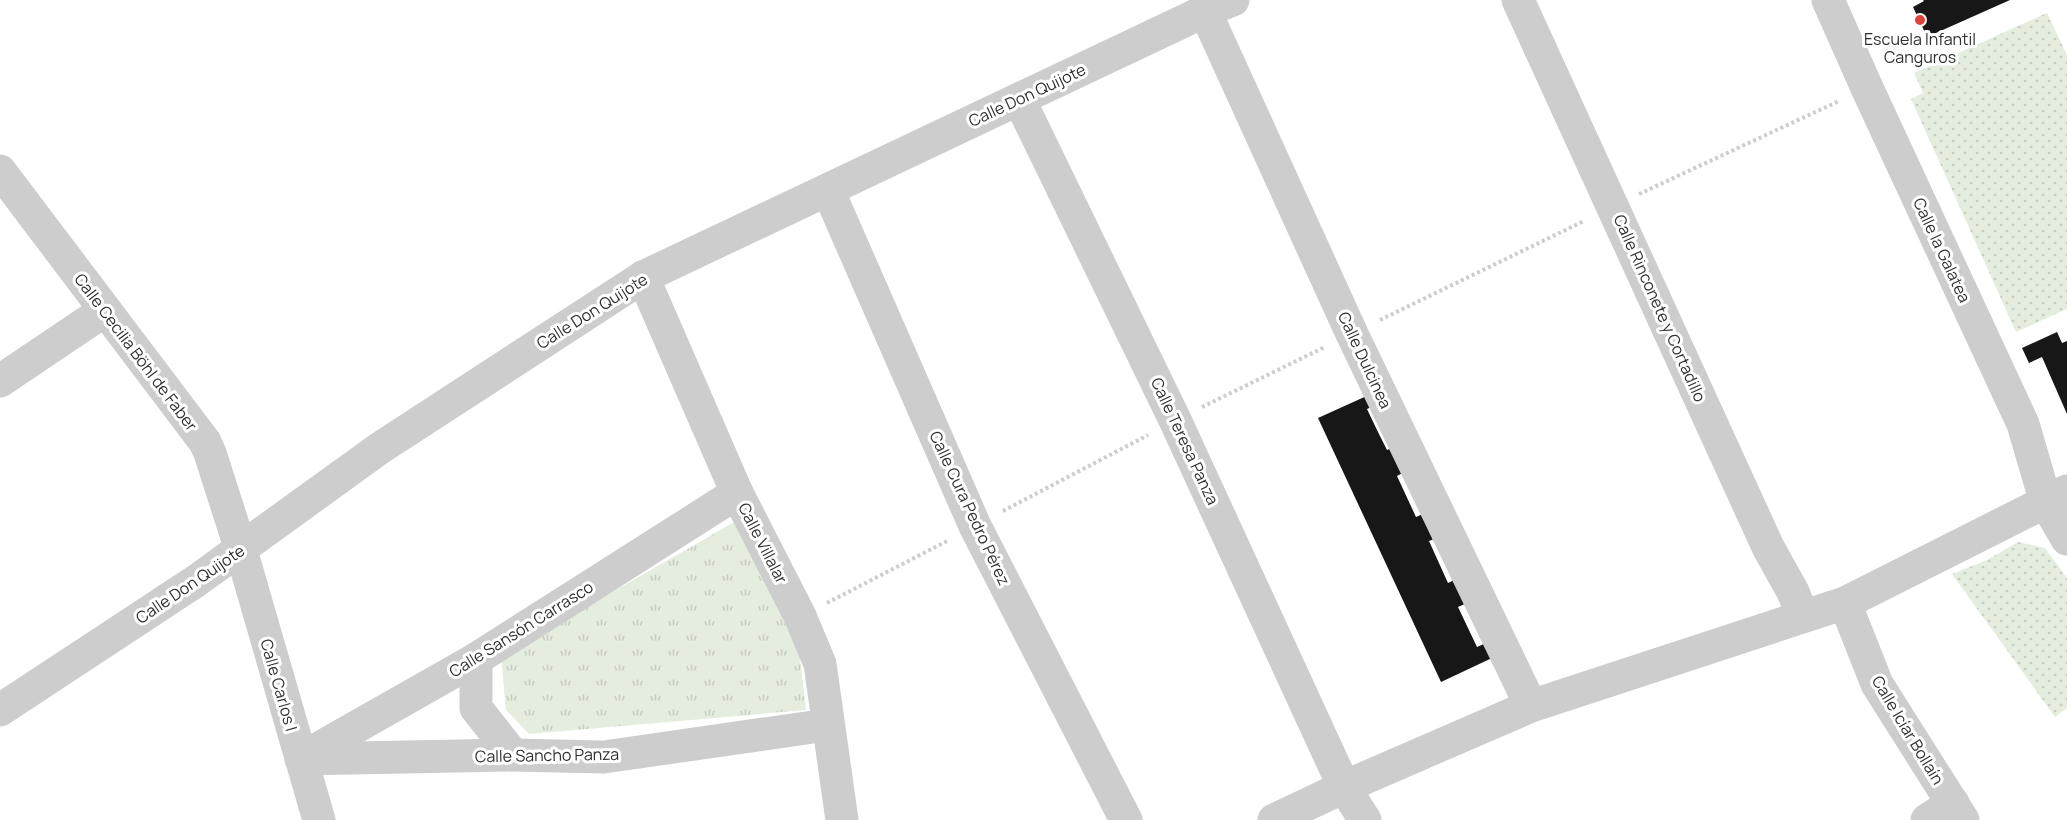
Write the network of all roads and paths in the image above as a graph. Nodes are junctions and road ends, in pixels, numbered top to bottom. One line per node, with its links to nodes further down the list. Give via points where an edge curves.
1 (1518, 0): 15 (street, Calle Rinconete y Cortadillo)
2 (1828, 0): 11 (street, Calle la Galatea)
3 (1219, 6): 4 (street, Calle Don Quijote); 17 (street, Calle Dulcinea, via 1352,334)
4 (1019, 99): 6 (street, Calle Don Quijote); 22 (street, Calle Teresa Panza, via 1176,420)
5 (0, 171): 8 (street, Calle Cecilia Böhl de Faber)
6 (828, 190): 7 (street, Calle Don Quijote); 26 (street, Calle Cura Pedro Pérez, via 975,526)
7 (643, 278): 10 (street, Calle Villalar); 13 (street, Calle Don Quijote, via 380,448)
8 (104, 311): 9 (street); 13 (street, Calle Cecilia Böhl de Faber, via 205,442)
9 (0, 381)
10 (737, 493): 16 (street, Calle Sansón Carrasco); 19 (street, Calle Villalar, via 820,664)
11 (2056, 497): 12 (street, Calle la Galatea); 14 (street)
12 (2067, 539)
13 (241, 550): 18 (street, Calle Don Quijote); 21 (street, Calle Carlos I)
14 (1845, 603): 15 (street); 23 (street, Calle Icíar Bollaín, via 1877,684)
15 (1803, 616): 17 (street)
16 (476, 659): 20 (street, via 476,708); 21 (street, Calle Sansón Carrasco)
17 (1531, 706): 22 (street)
18 (0, 710)
19 (827, 724): 20 (street, Calle Sancho Panza, via 604,757); 25 (street, Calle Villalar)
20 (513, 755): 21 (street, Calle Sancho Panza)
21 (301, 759): 24 (street, Calle Carlos I)
22 (1344, 787): 27 (street); 28 (street, Calle Teresa Panza)
23 (1948, 814)
24 (319, 820)
25 (842, 820)
26 (1126, 820)
27 (1274, 820)
28 (1365, 820)

